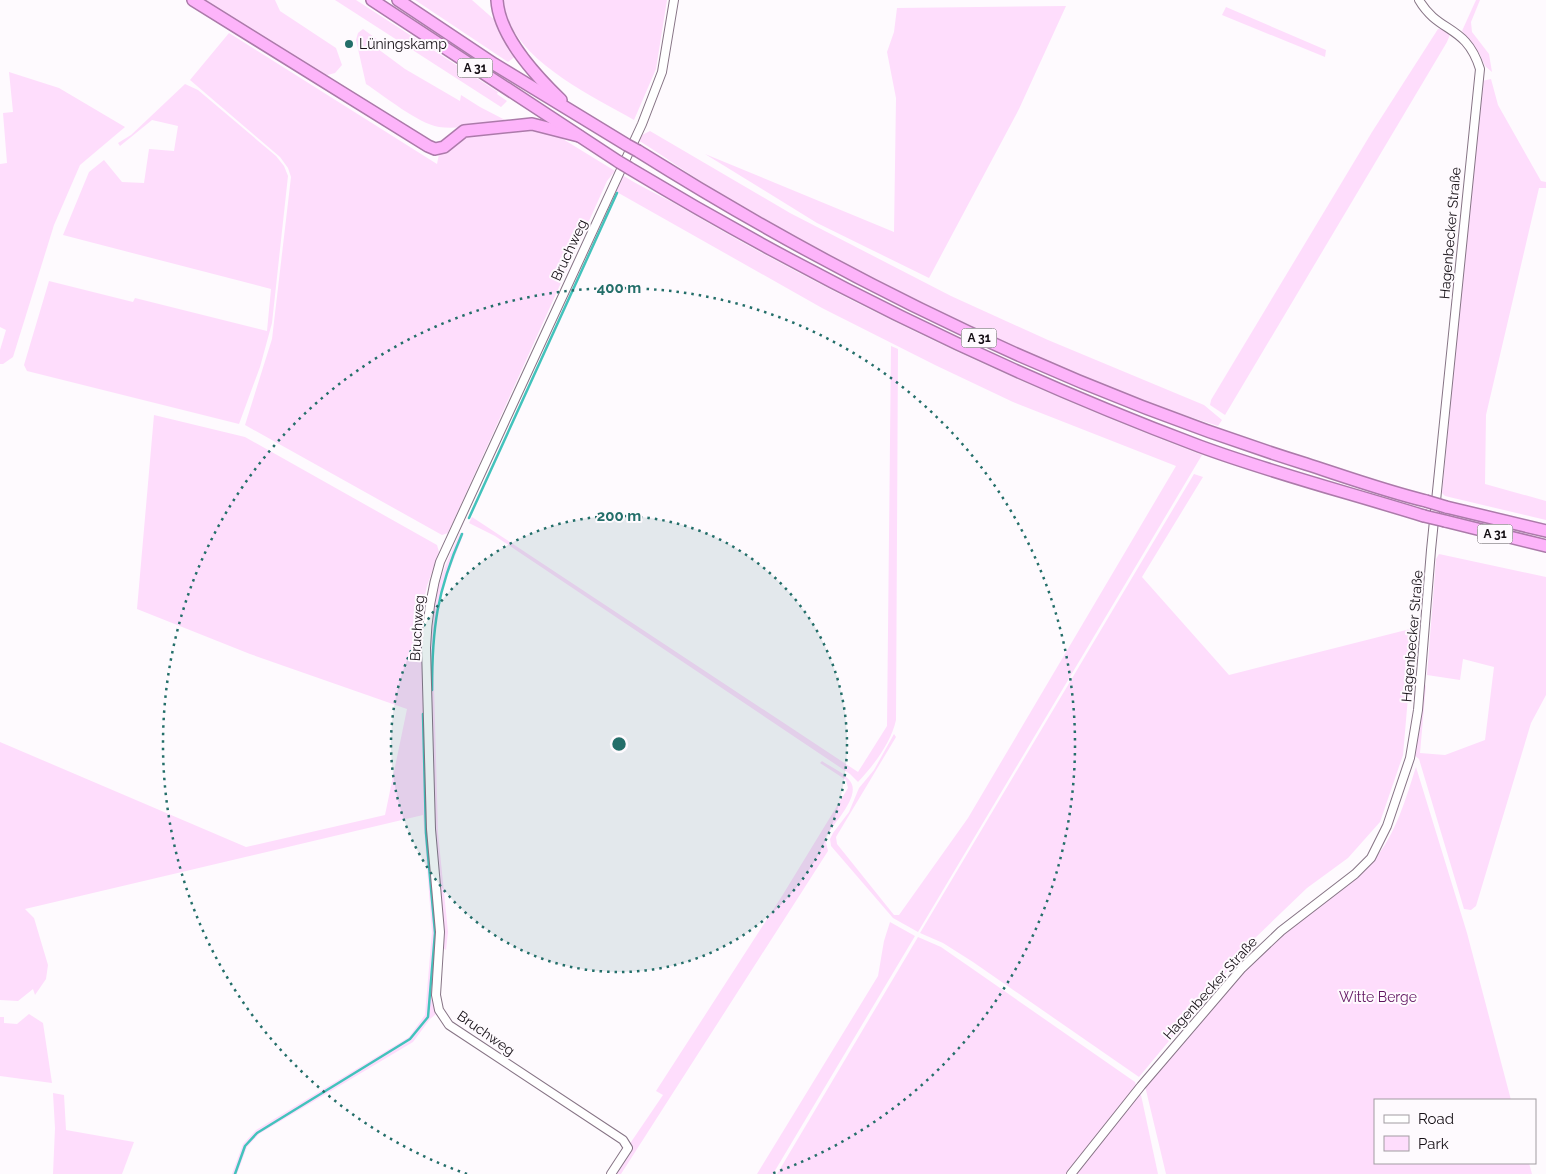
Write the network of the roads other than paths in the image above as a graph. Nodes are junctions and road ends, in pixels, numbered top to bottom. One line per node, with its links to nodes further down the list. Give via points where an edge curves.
1 (193, 0): 8 (highway, via 435,149 444,147 464,131 532,124)
2 (372, 0): 8 (highway, A 31)
3 (398, 0): 7 (highway, A 31)
4 (497, 0): 7 (highway, via 499,15 517,48 542,81)
5 (674, 0): 11 (street, Bruchweg, via 662,72 642,124 440,562 432,588 426,638 431,829 440,932 436,995 439,1010 449,1025 617,1136 628,1148)
6 (1419, 0): 12 (street, Hagenbecker Straße, via 1428,15 1466,41 1475,53 1480,69 1418,710 1410,758 1387,826 1371,858 1348,881 1281,931 1242,968 1141,1086)
7 (577, 115): 9 (highway, A 31, bridge, via 786,240 932,316 1077,382 1223,438 1426,501)
8 (579, 136): 10 (highway, A 31, bridge, via 770,250 966,349 1078,398 1215,451 1424,516)
9 (1546, 531)
10 (1546, 546)
11 (612, 1174)
12 (1072, 1174)

